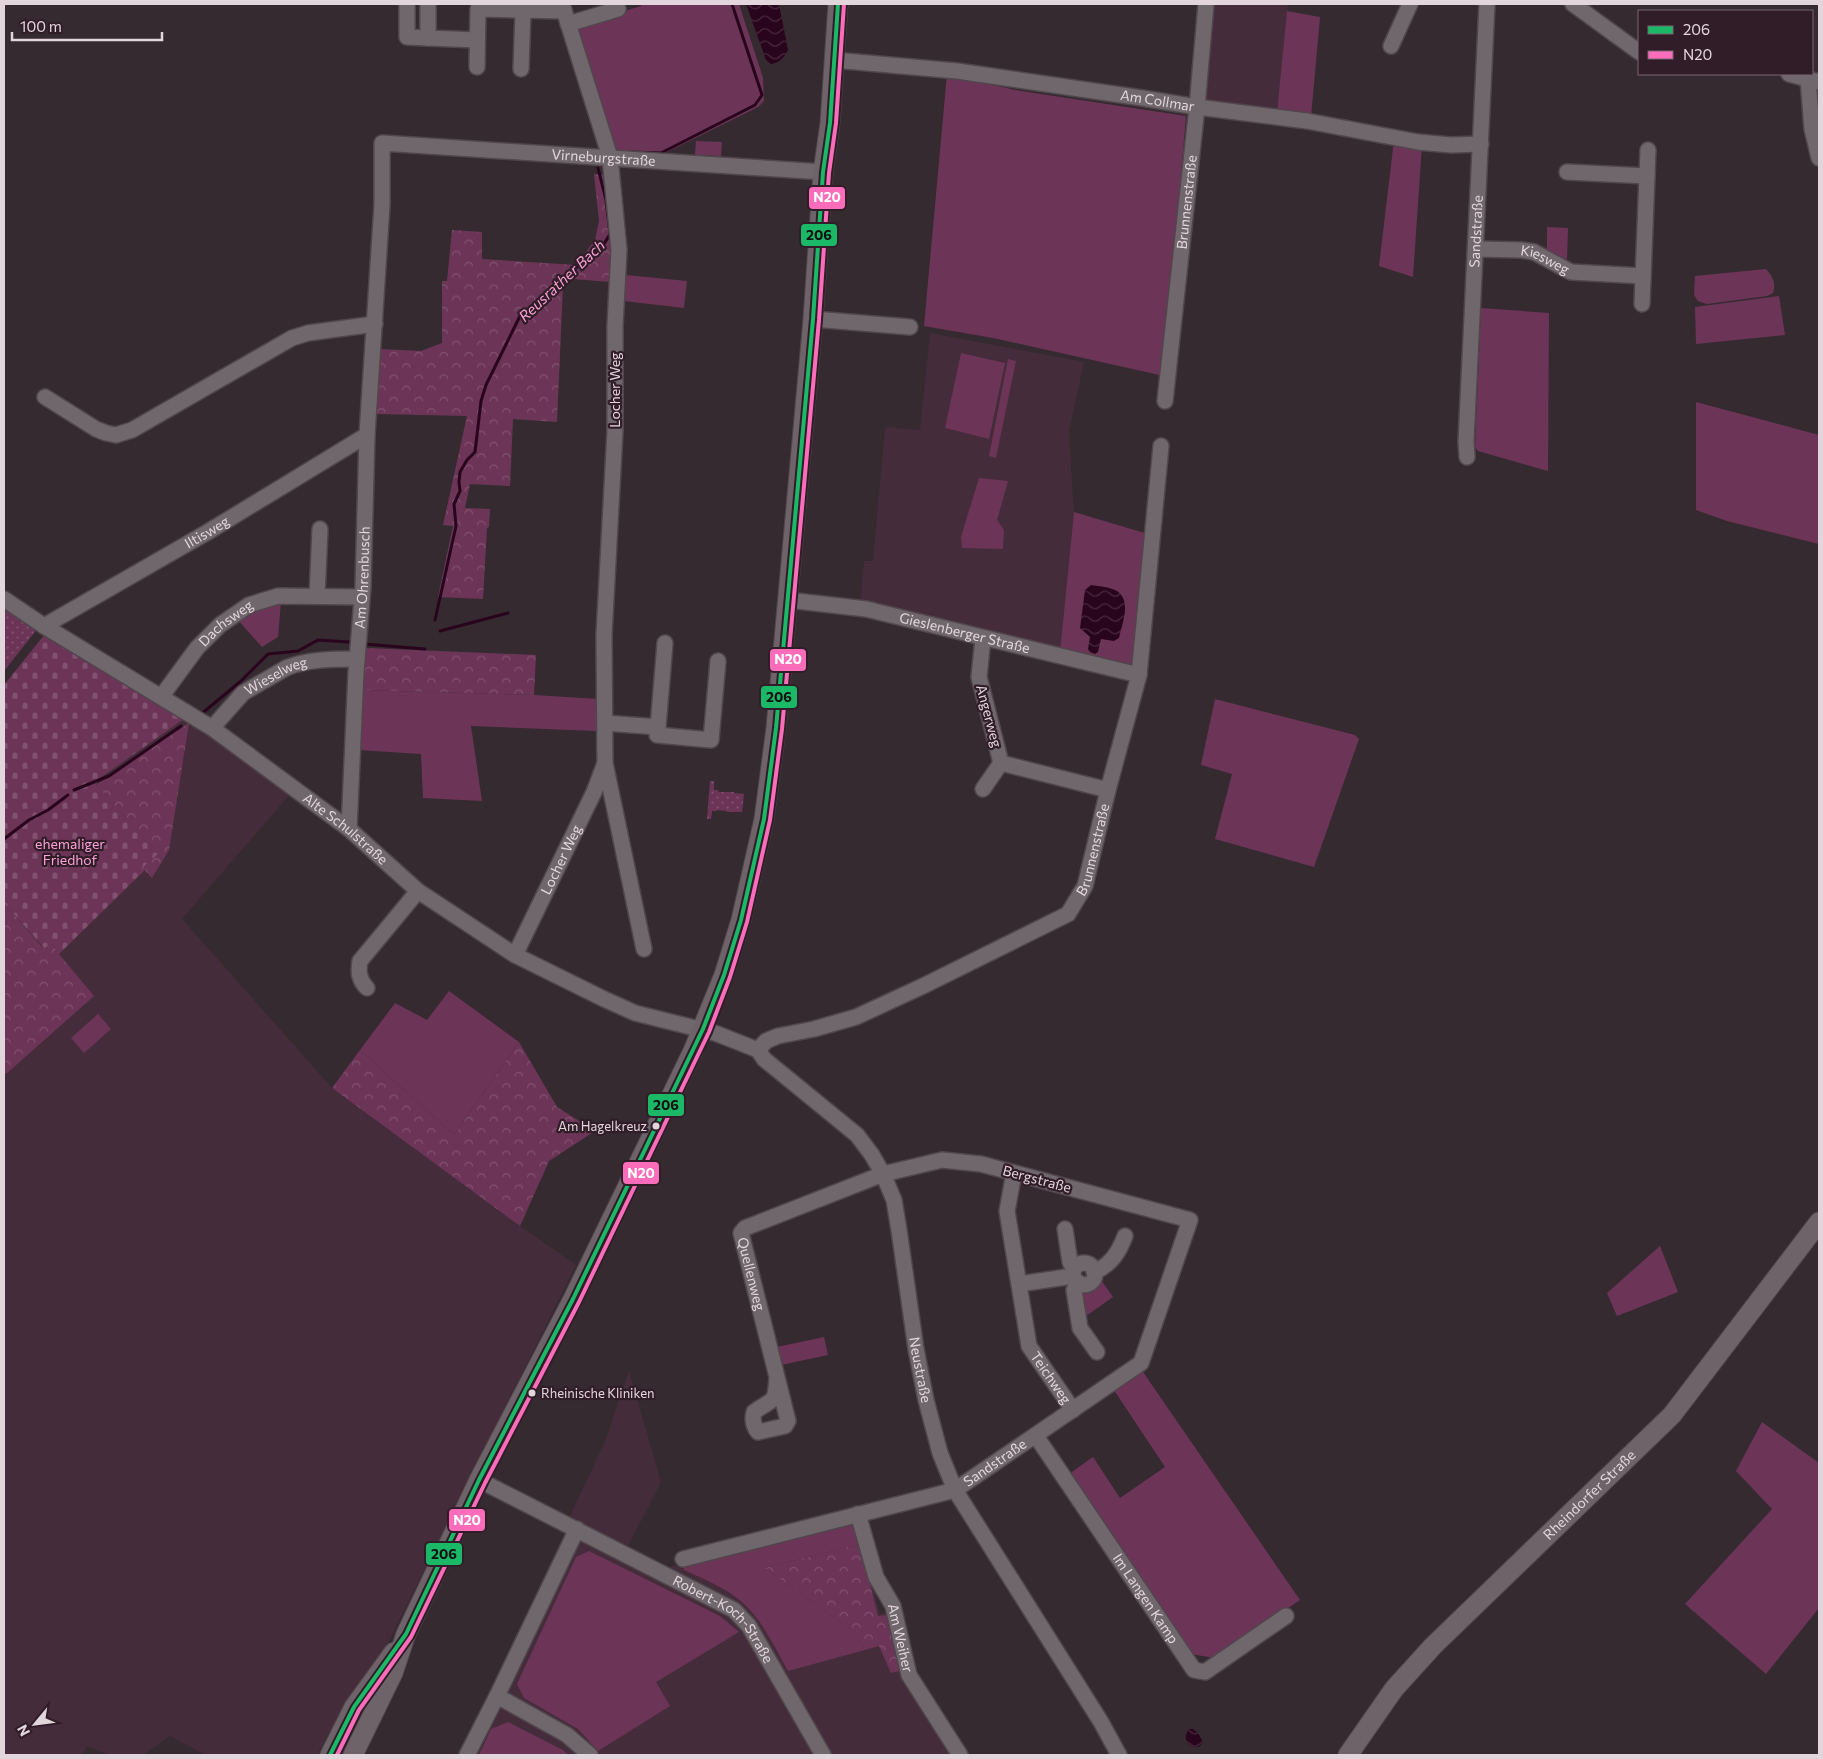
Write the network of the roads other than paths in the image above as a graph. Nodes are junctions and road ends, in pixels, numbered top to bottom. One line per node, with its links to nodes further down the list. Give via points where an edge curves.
1 (407, 4): 11 (street, via 407,38)
2 (428, 4): 11 (street)
3 (838, 4): 15 (main road)
4 (1206, 4): 20 (street, Brunnenstraße)
5 (1410, 4): 13 (street)
6 (1487, 4): 22 (street, Sandstraße)
7 (1573, 4): 14 (street)
8 (618, 9): 10 (street)
9 (523, 11): 10 (street); 12 (street, via 478,9); 17 (street)
10 (565, 13): 24 (street, Locher Weg)
11 (428, 38): 12 (street)
12 (478, 40): 16 (street)
13 (1391, 46)
14 (1638, 51)
15 (834, 60): 20 (street, Am Collmar, via 950,70); 26 (main road)
16 (477, 67)
17 (521, 69)
18 (1793, 75): 19 (street)
19 (1813, 80): 25 (street, via 1812,129)
20 (1198, 107): 22 (street, Am Collmar, via 1307,121 1418,142); 36 (street, Brunnenstraße)
21 (382, 143): 24 (street, Virneburgstraße); 33 (street, Am Ohrenbusch)
22 (1481, 144): 29 (street, Sandstraße)
23 (1648, 150): 28 (street)
24 (610, 157): 26 (street, Virneburgstraße); 52 (street, Locher Weg, via 619,250 615,431 604,635)
25 (1819, 158)
26 (823, 172): 32 (main road)
27 (1566, 172): 28 (street)
28 (1647, 176): 30 (street)
29 (1476, 249): 30 (street, Kiesweg, via 1534,252 1571,272); 39 (street, Sandstraße)
30 (1643, 276): 31 (street)
31 (1642, 304)
32 (812, 319): 34 (street); 44 (main road)
33 (375, 324): 35 (street, via 292,338 132,430 116,435 96,429); 37 (street, Am Ohrenbusch)
34 (910, 327)
35 (45, 397)
36 (1165, 401)
37 (368, 435): 42 (street, Am Ohrenbusch); 45 (street, Iltisweg)
38 (1161, 446): 50 (street, Brunnenstraße)
39 (1467, 457)
40 (320, 529): 41 (street)
41 (317, 596): 42 (street, Dachsweg); 51 (street, Dachsweg, via 278,596 245,607 220,625 197,648)
42 (362, 597): 48 (street, Am Ohrenbusch)
43 (4, 598): 45 (street, Alte Schulstraße)
44 (788, 600): 46 (street, Gieslenberger Straße, via 866,609); 64 (main road, via 770,778 760,842 736,939)
45 (44, 626): 51 (street, Alte Schulstraße)
46 (983, 638): 50 (street, Gieslenberger Straße); 56 (street, Angerweg, via 979,677)
47 (665, 643): 53 (street)
48 (357, 659): 54 (street, Wieselweg, via 329,659 286,668 243,693); 59 (street, Am Ohrenbusch)
49 (718, 661): 53 (street, via 711,740 657,736)
50 (1140, 676): 58 (street, Brunnenstraße)
51 (161, 697): 54 (street, Alte Schulstraße)
52 (605, 723): 53 (street); 55 (street, Locher Weg)
53 (658, 727)
54 (212, 728): 59 (street, Alte Schulstraße)
55 (605, 763): 61 (street, Locher Weg); 62 (street, Locher Weg)
56 (1001, 763): 57 (street, Angerweg); 58 (street, Angerweg)
57 (983, 789)
58 (1108, 790): 65 (street, Brunnenstraße, via 1085,886 1068,914 856,1017 778,1036 766,1041)
59 (349, 829): 60 (street, Alte Schulstraße)
60 (418, 890): 62 (street, Alte Schulstraße); 63 (street, via 360,961 358,972)
61 (644, 949)
62 (515, 954): 64 (street, Alte Schulstraße, via 636,1013)
63 (367, 988)
64 (702, 1029): 65 (street, Neustraße); 78 (main road, via 556,1332)
65 (758, 1050): 67 (street, Neustraße, via 764,1059 857,1135)
66 (1014, 1173): 67 (street, Bergstraße, via 981,1164 942,1160); 68 (street, Bergstraße); 73 (street, Teichweg, via 1007,1211)
67 (882, 1174): 75 (street, Quellenweg, via 745,1228 741,1233); 79 (street, Neustraße, via 894,1200 926,1400 940,1453)
68 (1190, 1220): 76 (street, Sandstraße, via 1141,1363)
69 (1819, 1222): 93 (main road, Rheindorfer Straße, via 1672,1415 1434,1646 1394,1689)
70 (1065, 1229): 72 (street)
71 (1125, 1236): 72 (street, via 1118,1252 1104,1268 1094,1272 1086,1263 1079,1264)
72 (1075, 1276): 73 (street); 74 (street, via 1080,1328)
73 (1019, 1284): 76 (street, Teichweg, via 1029,1346)
74 (1097, 1352)
75 (777, 1377)
76 (1073, 1410): 77 (street, Sandstraße)
77 (1036, 1436): 79 (street, Sandstraße); 83 (street, Im Langen Kamp, via 1194,1670 1204,1672)
78 (479, 1480): 81 (street, Robert-Koch-Straße); 84 (main road)
79 (955, 1490): 80 (street, Sandstraße); 86 (street, Neustraße, via 1101,1722)
80 (858, 1514): 82 (street, Sandstraße); 92 (street, Am Weiher, via 876,1577 893,1606 909,1675)
81 (577, 1529): 85 (street); 91 (street, Robert-Koch-Straße, via 734,1610 749,1626)
82 (683, 1559)
83 (1286, 1616)
84 (406, 1634): 87 (main road, via 354,1707); 88 (main road, via 393,1673)
85 (497, 1696): 89 (street); 90 (street, via 567,1735)
86 (1114, 1754)
87 (330, 1755)
88 (353, 1755)
89 (467, 1755)
90 (590, 1755)
91 (823, 1755)
92 (960, 1755)
93 (1348, 1755)

